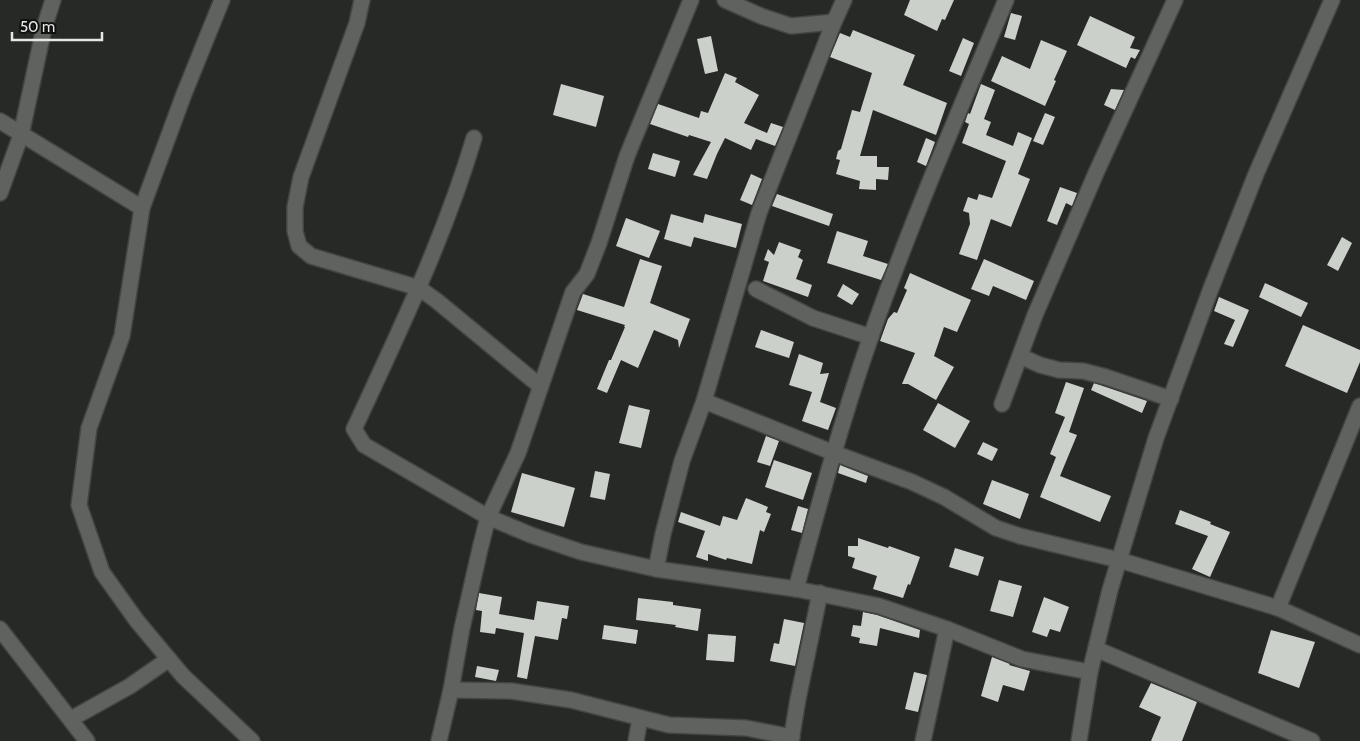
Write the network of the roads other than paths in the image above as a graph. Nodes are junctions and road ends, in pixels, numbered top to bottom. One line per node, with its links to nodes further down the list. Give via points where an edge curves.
1 (53, 0): 12 (street, via 44,28)
2 (222, 0): 15 (street)
3 (362, 0): 16 (street, via 357,23 301,177 295,207 295,231 300,246 311,256)
4 (691, 0): 20 (street, via 627,156 587,274 573,292)
5 (725, 0): 10 (street, via 791,26)
6 (844, 0): 10 (street)
7 (1006, 0): 18 (street, via 939,158)
8 (1175, 0): 19 (street, via 1096,173)
9 (1332, 0): 21 (street, via 1256,174)
10 (834, 22): 22 (street, via 759,213)
11 (0, 121): 12 (street)
12 (22, 135): 14 (street); 15 (street)
13 (474, 138): 16 (street)
14 (0, 193)
15 (142, 208): 36 (street, via 122,336 89,428 79,505 102,572)
16 (419, 288): 20 (street, via 438,300); 26 (street, via 354,429 364,445)
17 (756, 288): 18 (street, via 813,318)
18 (870, 338): 25 (street)
19 (1020, 356): 21 (street, via 1059,370 1083,371 1106,377); 23 (street)
20 (540, 386): 26 (street, via 518,453)
21 (1171, 399): 27 (street)
22 (704, 401): 25 (street); 28 (street, via 682,461)
23 (1002, 404)
24 (1360, 406): 31 (street)
25 (834, 453): 27 (street, via 912,482 996,528); 29 (street)
26 (488, 517): 28 (street, via 581,552); 38 (street)
27 (1119, 560): 31 (street); 35 (street)
28 (656, 569): 29 (street)
29 (796, 589): 30 (street)
30 (820, 593): 33 (street, via 879,606); 41 (street)
31 (1278, 608): 34 (street)
32 (0, 629): 40 (street)
33 (947, 629): 37 (street, via 1022,659); 46 (street)
34 (1360, 645)
35 (1096, 649): 37 (street); 48 (street)
36 (169, 659): 40 (street, via 130,686); 43 (street)
37 (1090, 672): 47 (street)
38 (451, 690): 39 (street, via 511,691 570,700); 44 (street)
39 (640, 718): 41 (street, via 669,725 746,728); 45 (street)
40 (71, 719): 42 (street)
41 (792, 739)
42 (87, 741)
43 (252, 741)
44 (439, 741)
45 (636, 741)
46 (923, 741)
47 (1079, 741)
48 (1312, 741)

